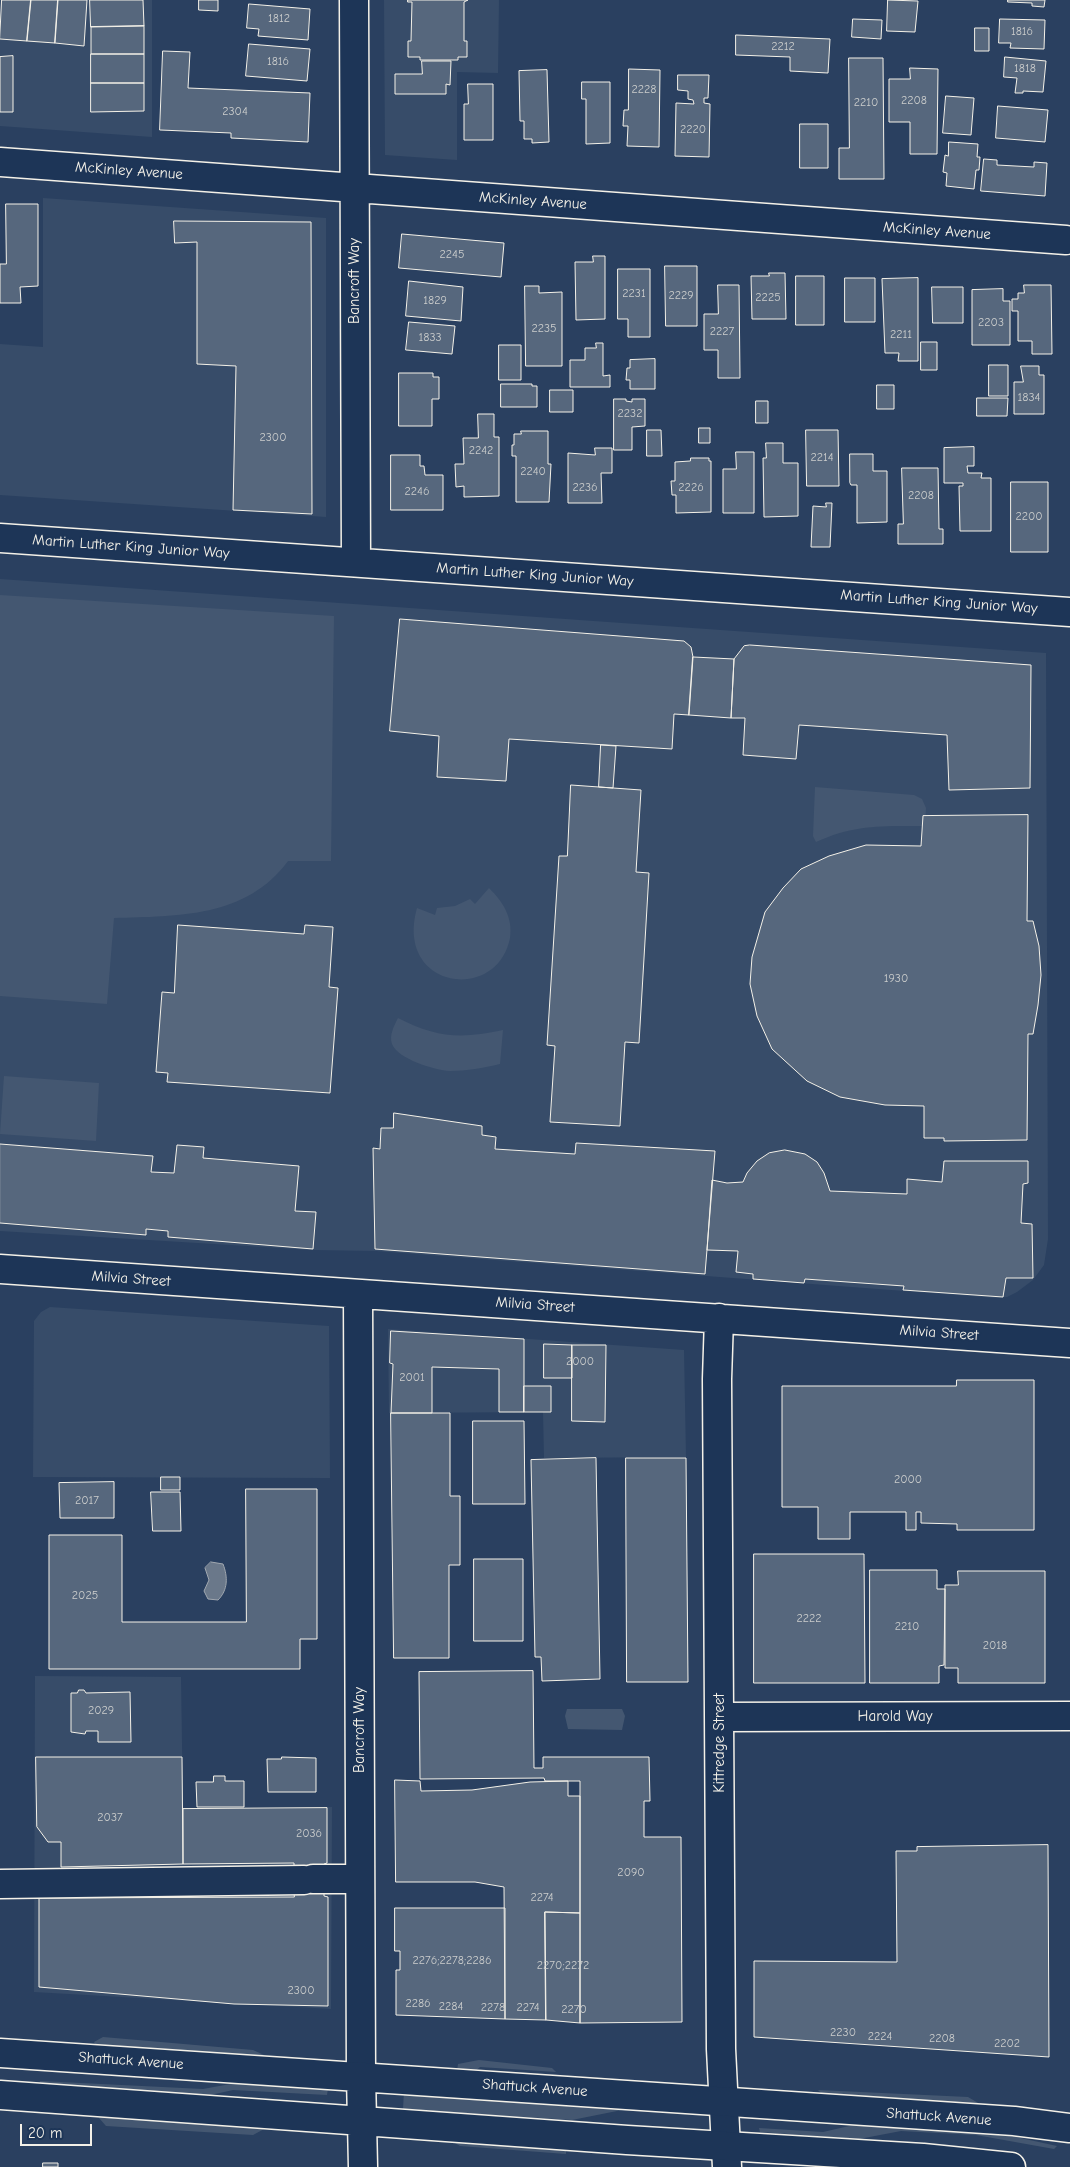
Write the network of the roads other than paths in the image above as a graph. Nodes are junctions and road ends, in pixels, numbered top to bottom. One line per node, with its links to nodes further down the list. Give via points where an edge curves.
1 (354, 0): 3 (street, Bancroft Way)
2 (0, 162): 3 (street, McKinley Avenue)
3 (355, 188): 4 (street, McKinley Avenue); 6 (street, Bancroft Way)
4 (1069, 241)
5 (0, 538): 6 (street, Martin Luther King Junior Way)
6 (356, 562): 7 (street, Martin Luther King Junior Way)
7 (1070, 612)
8 (0, 1269): 9 (street, Milvia Street)
9 (358, 1294): 10 (street, Milvia Street); 14 (street, Bancroft Way)
10 (719, 1318): 11 (street, Milvia Street); 13 (street, Kittredge Street)
11 (1070, 1343)
12 (1070, 1716): 13 (street, Harold Way)
13 (720, 1718): 19 (street, Kittredge Street)
14 (360, 1879): 15 (street); 17 (street, Bancroft Way)
15 (0, 1884)
16 (0, 2053): 17 (street, Shattuck Avenue)
17 (361, 2076): 19 (street, Shattuck Avenue); 20 (street, Bancroft Way)
18 (0, 2094): 20 (street)
19 (724, 2102): 21 (street, Shattuck Avenue, via 1014,2121); 22 (street, Kittredge Street)
20 (362, 2120): 22 (street); 23 (street, Bancroft Way)
21 (1070, 2128)
22 (727, 2156): 24 (street, via 923,2158)
23 (363, 2167)
24 (1011, 2167)

